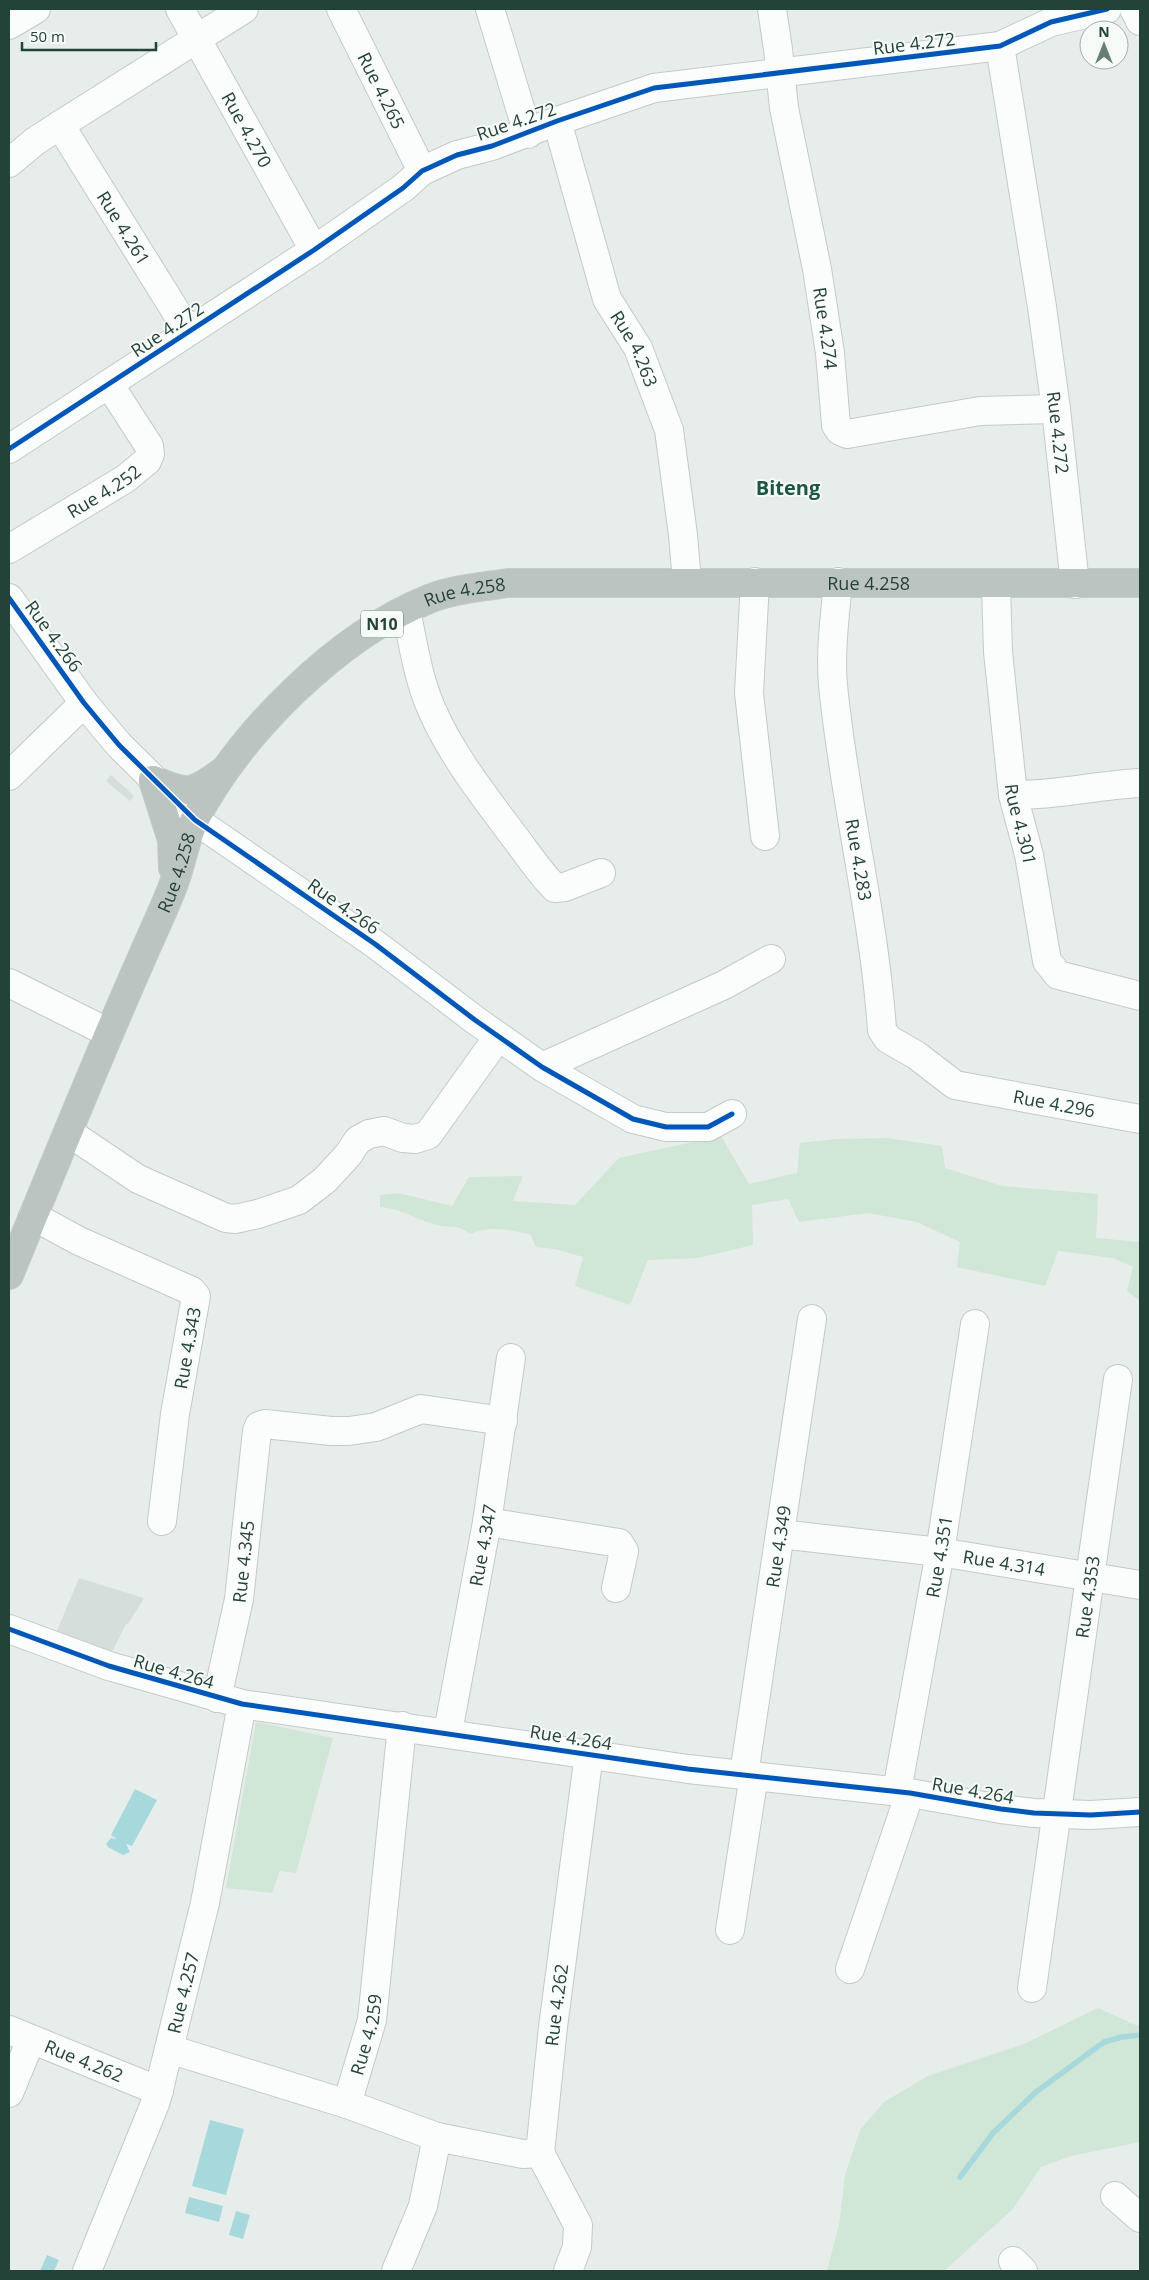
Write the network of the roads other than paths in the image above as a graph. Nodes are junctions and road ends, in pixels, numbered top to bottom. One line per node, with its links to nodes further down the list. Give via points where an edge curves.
1 (36, 9): 10 (street)
2 (180, 9): 11 (street, Rue 4.270)
3 (244, 9): 11 (street)
4 (342, 9): 18 (street, Rue 4.265)
5 (490, 9): 16 (street)
6 (772, 9): 13 (street, Rue 4.274)
7 (1107, 9): 12 (street, Rue 4.272, via 1050,22)
8 (1134, 9): 9 (street)
9 (1140, 21)
10 (9, 25)
11 (196, 40): 15 (street); 19 (street, Rue 4.270)
12 (1000, 46): 13 (street, Rue 4.272); 22 (street, Rue 4.272)
13 (780, 73): 14 (street, Rue 4.272, via 654,88); 22 (street, Rue 4.274, via 784,108 817,269 830,353 836,425 840,431 847,434 980,411)
14 (557, 121): 16 (street, Rue 4.272); 25 (street, Rue 4.263, via 607,299 638,348 669,430)
15 (60, 124): 17 (street); 20 (street, Rue 4.261)
16 (528, 134): 18 (street, Rue 4.272, via 457,155)
17 (9, 163)
18 (422, 171): 19 (street, Rue 4.272, via 403,188)
19 (314, 250): 20 (street, Rue 4.272)
20 (188, 332): 21 (street, Rue 4.272)
21 (109, 384): 23 (street, Rue 4.272); 24 (street, Rue 4.252, via 150,446 146,461 125,479)
22 (1056, 410): 29 (street, Rue 4.272)
23 (9, 449)
24 (9, 549)
25 (686, 582): 26 (highway, Rue 4.258 / N10); 32 (highway, Rue 4.258 / N10, via 508,583 466,589)
26 (754, 582): 27 (highway, Rue 4.258 / N10); 40 (street, via 749,693)
27 (838, 582): 30 (highway, Rue 4.258 / N10); 49 (street, Rue 4.283, via 832,652 833,684 882,1030 888,1039 916,1055 947,1081)
28 (1140, 583): 29 (highway, Rue 4.258 / N10)
29 (1075, 584): 30 (highway, Rue 4.258 / N10)
30 (996, 585): 38 (street, Rue 4.301, via 998,652)
31 (9, 598): 33 (street, Rue 4.266)
32 (406, 610): 34 (highway, Rue 4.258 / N10, via 370,630 297,687 265,720); 41 (street, via 431,709 455,754 507,827 555,888)
33 (84, 703): 35 (street); 36 (street, Rue 4.266)
34 (231, 765): 36 (highway, via 204,785 191,790 178,790); 39 (highway, Rue 4.258 / N10)
35 (9, 776)
36 (153, 780): 39 (street, Rue 4.266); 42 (highway, via 172,840)
37 (1140, 783): 38 (street, via 1039,796)
38 (1012, 795): 45 (street, Rue 4.301, via 1029,856 1047,961 1052,970 1058,976)
39 (195, 820): 42 (highway, Rue 4.258 / N10); 47 (street, Rue 4.266, via 375,944)
40 (765, 836)
41 (601, 873)
42 (174, 884): 46 (highway, Rue 4.258 / N10)
43 (771, 959): 48 (street, via 724,985)
44 (9, 982): 46 (street)
45 (1140, 996)
46 (108, 1033): 52 (highway, Rue 4.258 / N10)
47 (498, 1037): 48 (street, Rue 4.266); 52 (street, via 428,1135 415,1139 384,1131 370,1134 358,1140 325,1180 299,1200 242,1218 226,1218 138,1179)
48 (542, 1067): 50 (street, Rue 4.266, via 633,1118 666,1127 708,1126)
49 (969, 1089): 51 (street, Rue 4.296)
50 (732, 1114)
51 (1140, 1119)
52 (68, 1132): 53 (highway, Rue 4.258 / N10)
53 (33, 1216): 54 (highway, Rue 4.258 / N10); 60 (street, Rue 4.343, via 79,1241 192,1291 196,1296 177,1404)
54 (9, 1275)
55 (812, 1319): 62 (street, Rue 4.349)
56 (975, 1324): 63 (street, Rue 4.351)
57 (511, 1358): 59 (street, Rue 4.347)
58 (1118, 1379): 64 (street, Rue 4.353)
59 (503, 1421): 61 (street, Rue 4.347); 68 (street, Rue 4.345, via 421,1409 376,1426 349,1431 259,1426 238,1599)
60 (162, 1520)
61 (487, 1522): 66 (street, via 619,1543 624,1551); 70 (street, Rue 4.347)
62 (780, 1534): 63 (street, Rue 4.314); 72 (street, Rue 4.349)
63 (940, 1552): 64 (street, Rue 4.314); 73 (street, Rue 4.351)
64 (1091, 1578): 65 (street, Rue 4.314); 75 (street, Rue 4.353)
65 (1140, 1585)
66 (616, 1588)
67 (9, 1629): 68 (street, Rue 4.264, via 109,1666)
68 (230, 1701): 69 (street, Rue 4.264); 80 (street, Rue 4.257, via 205,1903)
69 (402, 1726): 70 (street, Rue 4.264); 83 (street, Rue 4.259, via 372,2020)
70 (448, 1732): 71 (street, Rue 4.264)
71 (589, 1754): 72 (street, Rue 4.264); 85 (street, Rue 4.262)
72 (749, 1775): 73 (street, Rue 4.264); 76 (street, Rue 4.349)
73 (903, 1792): 75 (street, Rue 4.264, via 1001,1809); 77 (street, Rue 4.351)
74 (1140, 1812): 75 (street, Rue 4.264)
75 (1056, 1814): 78 (street, Rue 4.353)
76 (730, 1930)
77 (850, 1969)
78 (1032, 1988)
79 (20, 2035): 81 (street, Rue 4.262); 82 (street)
80 (169, 2049): 81 (street, Rue 4.257); 83 (street)
81 (159, 2091): 88 (street, Rue 4.257)
82 (9, 2093)
83 (347, 2104): 84 (street)
84 (438, 2137): 85 (street, via 523,2154); 89 (street, via 423,2206)
85 (540, 2153): 90 (street, via 578,2224 577,2247)
86 (1115, 2196): 87 (street)
87 (1140, 2218)
88 (87, 2271)
89 (396, 2271)
90 (568, 2271)

